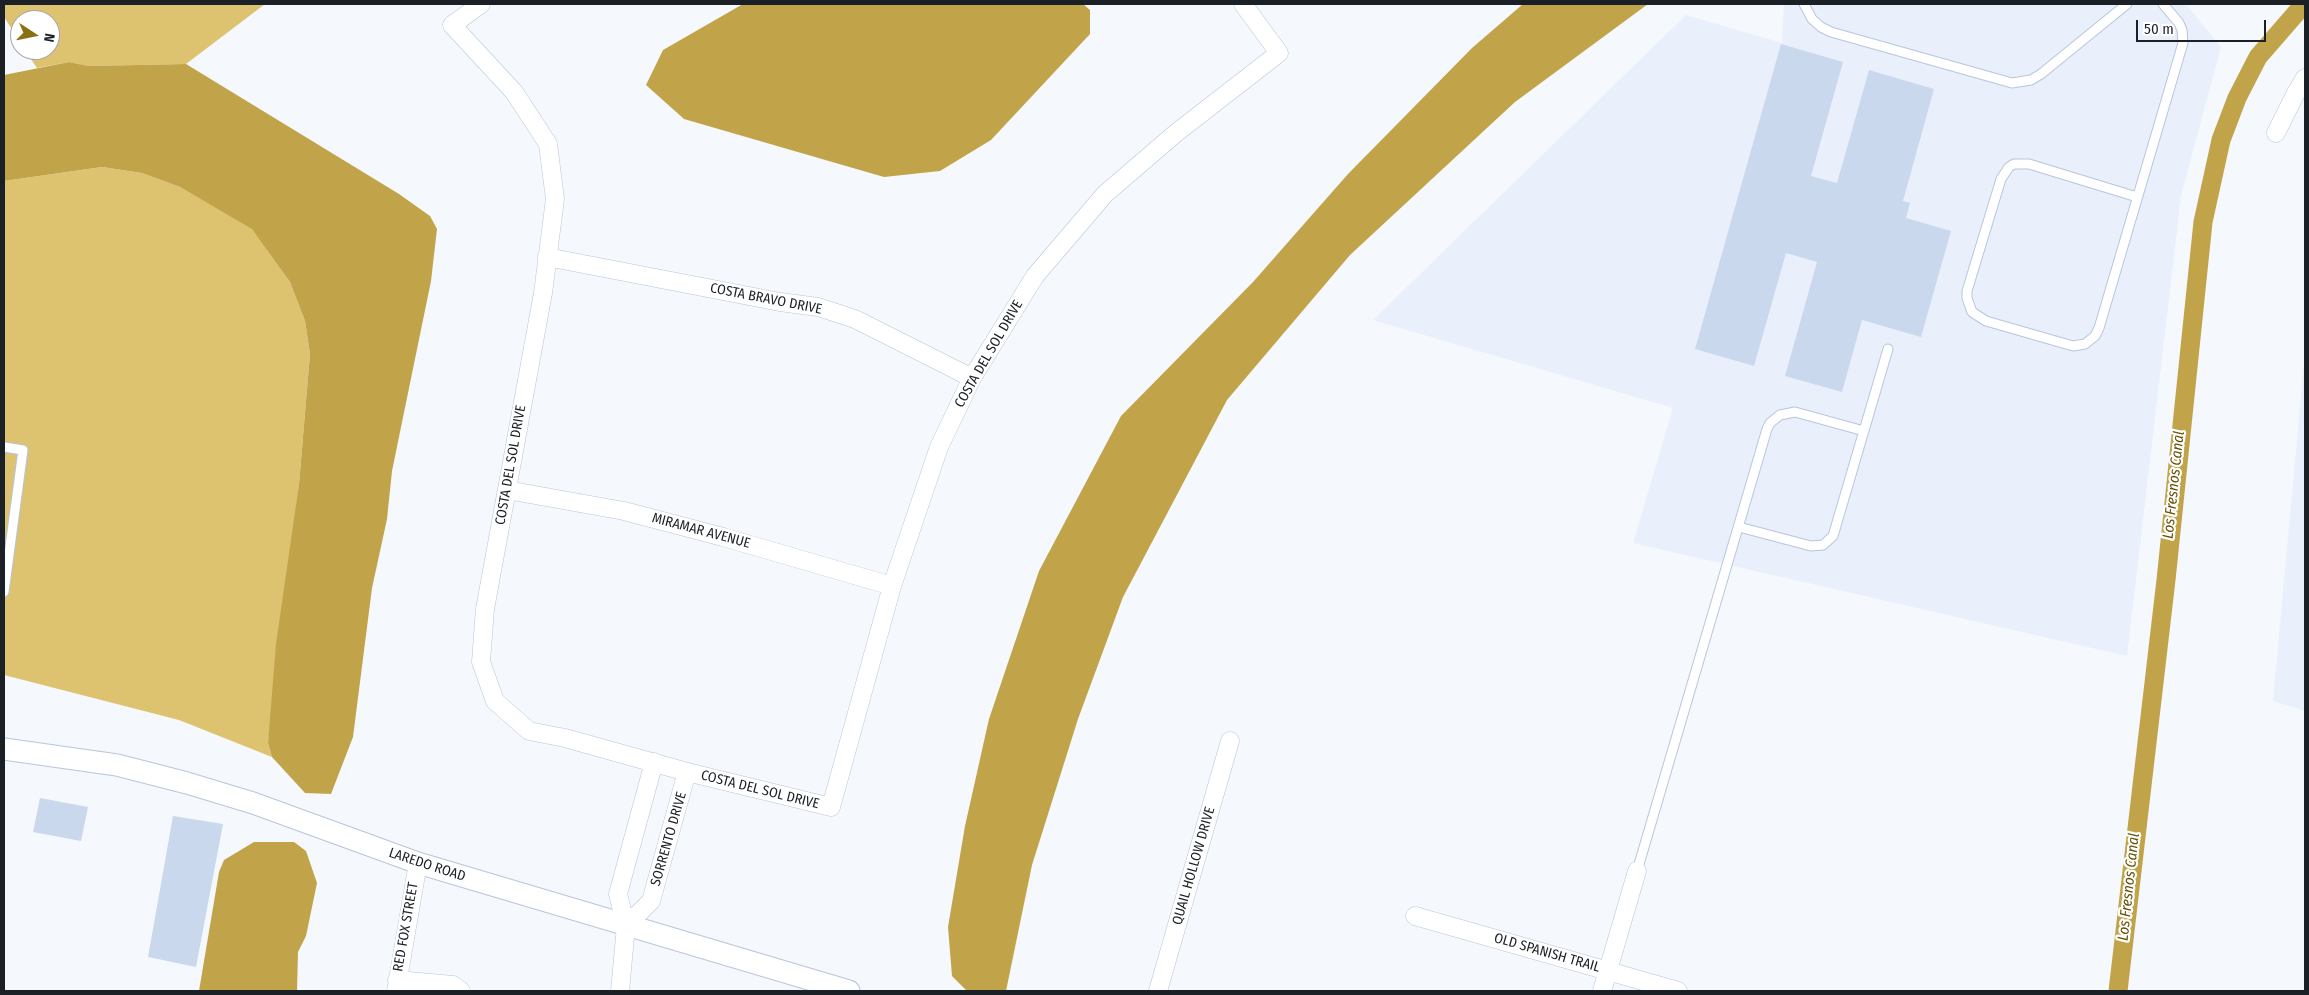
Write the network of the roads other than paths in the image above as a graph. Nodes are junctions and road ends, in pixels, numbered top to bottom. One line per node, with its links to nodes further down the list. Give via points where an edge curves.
1 (481, 4): 9 (street, COSTA DEL SOL DRIVE, via 452,24 514,92 548,144 555,199)
2 (1243, 4): 11 (street, COSTA DEL SOL DRIVE, via 1279,53 1104,194 1035,276)
3 (1804, 4): 4 (lane, via 1812,19 1831,32 2012,83 2031,80 2041,74)
4 (2127, 4)
5 (2163, 4): 8 (lane, via 2179,23 2183,43)
6 (2305, 78): 7 (street)
7 (2276, 133)
8 (2137, 197): 8 (lane, via 2099,328 2090,341 2073,346 1986,320 1972,312 1967,291 2001,179 2009,167 2028,164)
9 (547, 257): 11 (street, COSTA BRAVO DRIVE, via 818,307 855,319); 14 (street, COSTA DEL SOL DRIVE)
10 (1888, 349): 12 (lane)
11 (972, 378): 16 (street, COSTA DEL SOL DRIVE, via 939,447)
12 (1864, 431): 15 (lane, via 1800,413 1787,413 1775,419 1767,429); 15 (lane, via 1837,529 1823,545 1811,546)
13 (4, 447): 17 (lane, via 23,450)
14 (507, 490): 16 (street, MIRAMAR AVENUE, via 624,511 723,536); 20 (street, COSTA DEL SOL DRIVE, via 485,609 481,662 495,701 529,731)
15 (1739, 527): 23 (lane)
16 (892, 586): 21 (street, COSTA DEL SOL DRIVE, via 831,808)
17 (4, 592)
18 (1230, 741): 31 (street, QUAIL HOLLOW DRIVE)
19 (4, 749): 22 (street, LAREDO ROAD, via 117,765 187,783 253,803)
20 (654, 762): 21 (street, COSTA DEL SOL DRIVE); 25 (street, via 618,894)
21 (688, 772): 25 (street, SORRENTO DRIVE, via 652,901)
22 (418, 864): 25 (street, LAREDO ROAD); 27 (street, RED FOX STREET)
23 (1637, 871): 26 (street)
24 (1415, 916): 26 (street, OLD SPANISH TRAIL)
25 (626, 926): 28 (street, LAREDO ROAD); 30 (street)
26 (1608, 970): 32 (street); 33 (street, OLD SPANISH TRAIL)
27 (396, 986): 29 (street, via 453,985)
28 (841, 990)
29 (461, 991)
30 (620, 991)
31 (1158, 991)
32 (1602, 991)
33 (1678, 991)

